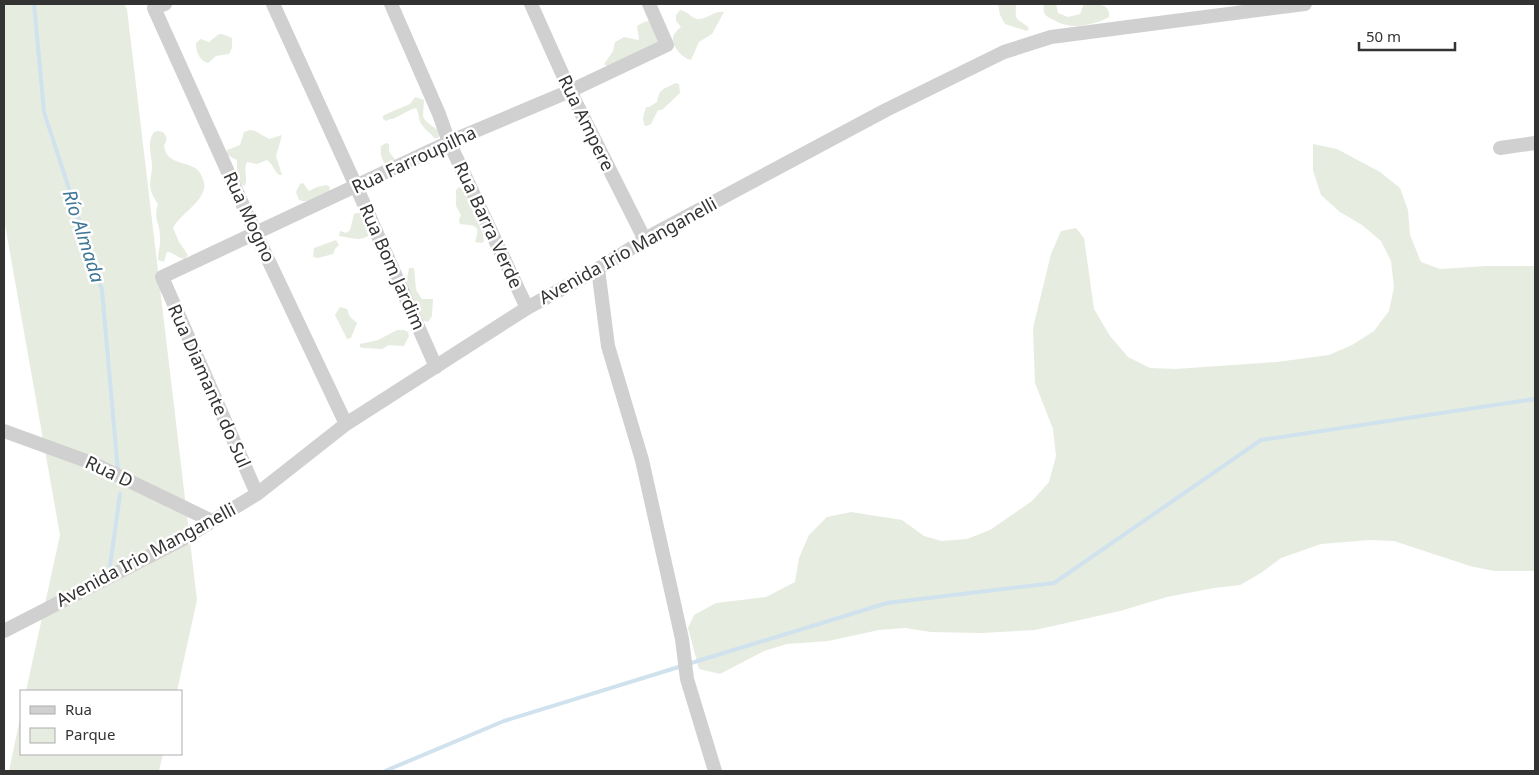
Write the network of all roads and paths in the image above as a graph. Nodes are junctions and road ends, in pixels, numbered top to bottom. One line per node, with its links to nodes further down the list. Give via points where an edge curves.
1 (273, 4): 11 (street, Rua Bom Jardim)
2 (390, 4): 8 (street, Rua Barra Verde)
3 (531, 4): 7 (street, Rua Ampere)
4 (649, 4): 7 (street, Rua Farroupilha, via 667,44)
5 (1306, 4): 13 (street, Avenida Irio Manganelli, via 1051,37 1004,52 886,110)
6 (160, 6): 12 (street, Rua Mogno)
7 (570, 91): 8 (street, Rua Farroupilha); 13 (street, Rua Ampere)
8 (449, 142): 11 (street, Rua Farroupilha); 16 (street, Rua Barra Verde)
9 (1535, 143): 10 (street)
10 (1500, 148)
11 (356, 186): 12 (street, Rua Farroupilha); 17 (street, Rua Bom Jardim)
12 (256, 234): 15 (street, Rua Farroupilha); 18 (street, Rua Mogno)
13 (645, 240): 14 (street, Avenida Irio Manganelli)
14 (598, 269): 16 (street, Avenida Irio Manganelli); 23 (street, via 608,346 642,460 682,639 687,679)
15 (162, 277): 20 (street, Rua Diamante do Sul)
16 (527, 308): 17 (street, Avenida Irio Manganelli)
17 (436, 367): 18 (street, Avenida Irio Manganelli)
18 (346, 424): 20 (street, Avenida Irio Manganelli)
19 (4, 431): 21 (street, Rua D, via 92,463)
20 (257, 494): 21 (street, Avenida Irio Manganelli)
21 (212, 521): 22 (street, Avenida Irio Manganelli)
22 (4, 631)
23 (715, 771)

